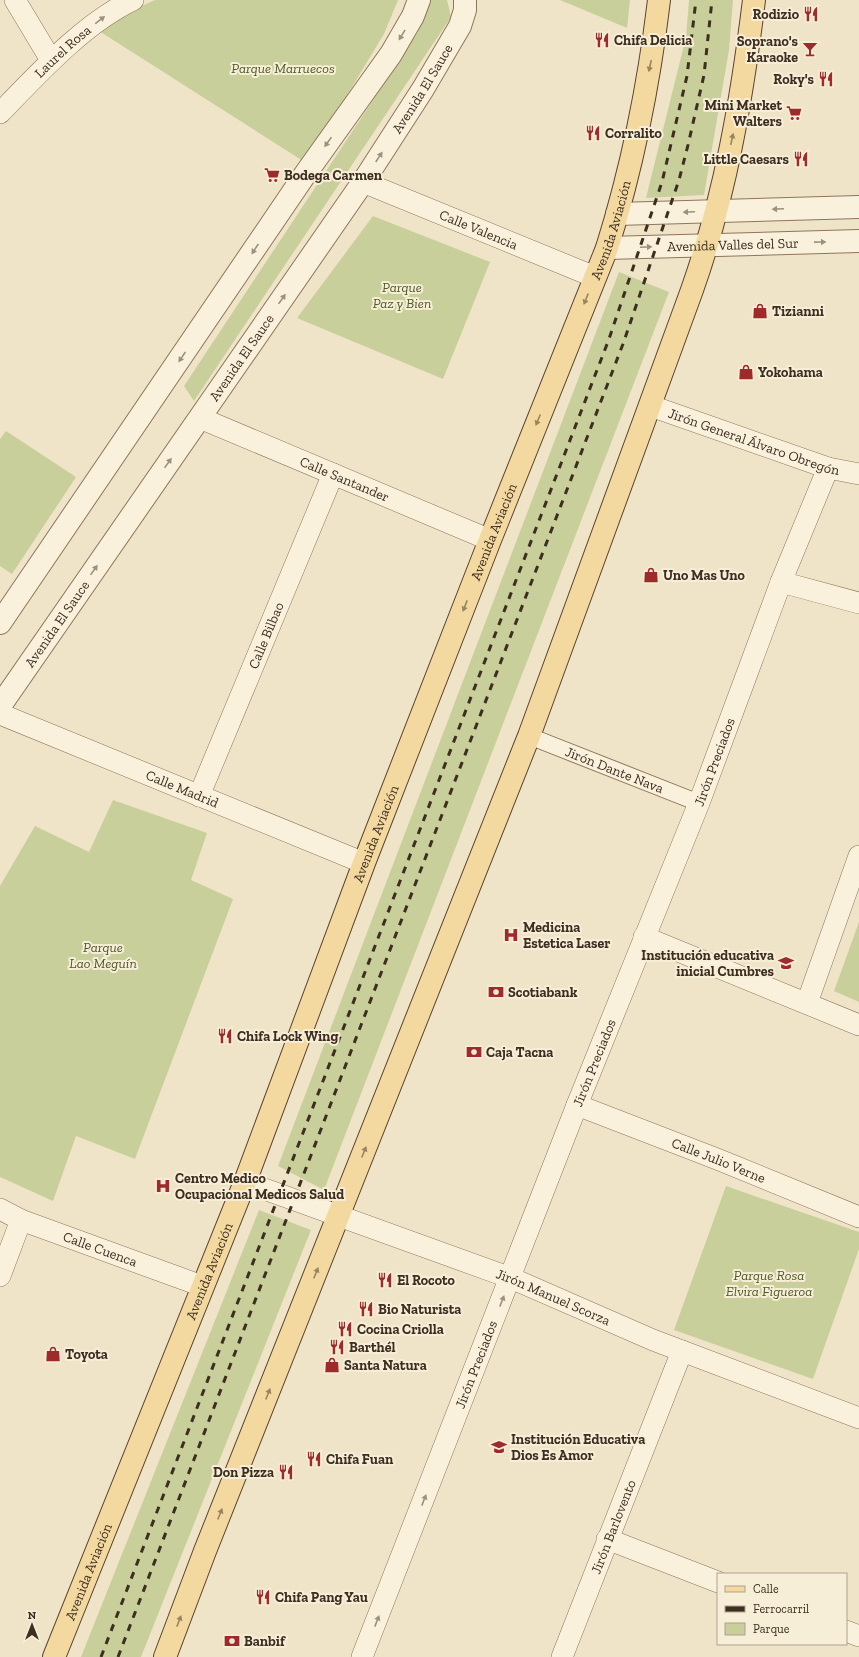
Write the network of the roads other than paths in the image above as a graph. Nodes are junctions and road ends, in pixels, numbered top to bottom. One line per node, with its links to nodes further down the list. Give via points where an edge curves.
1 (15, 0): 7 (street)
2 (133, 0): 7 (street, Laurel Rosa, one-way to 2, via 116,8)
3 (419, 0): 25 (street, one-way to 25, via 413,16 391,54 306,173)
4 (465, 0): 9 (street, Avenida El Sauce, one-way to 4, via 424,89 453,39 465,10)
5 (659, 0): 12 (main road, Avenida Aviación, one-way to 12, via 652,54)
6 (754, 0): 11 (main road, one-way to 6, via 743,84)
7 (51, 60): 8 (street, Laurel Rosa)
8 (0, 113)
9 (363, 182): 16 (street, Calle Valencia); 18 (street, Avenida El Sauce, one-way to 9)
10 (859, 207): 11 (street, one-way to 11)
11 (717, 211): 12 (street, one-way to 12); 14 (main road)
12 (617, 214): 15 (main road, Avenida Aviación)
13 (859, 241): 14 (street, Avenida Valles del Sur, one-way to 13)
14 (708, 245): 15 (street, Avenida Valles del Sur, one-way to 14); 17 (main road)
15 (607, 248): 16 (main road, Avenida Aviación)
16 (595, 277): 22 (main road, Avenida Aviación, one-way to 22)
17 (651, 406): 19 (street, Jirón General Álvaro Obregón); 28 (main road)
18 (200, 418): 20 (street, Calle Santander); 26 (street, Avenida El Sauce, one-way to 18)
19 (828, 468): 21 (street, Jirón General Álvaro Obregón); 23 (street, Jirón Preciados)
20 (333, 474): 22 (street, Calle Santander); 29 (street, Calle Bilbao)
21 (859, 474)
22 (490, 540): 32 (main road, Avenida Aviación, one-way to 32)
23 (781, 582): 24 (street); 30 (street, Jirón Preciados)
24 (859, 603)
25 (0, 623)
26 (0, 706)
27 (0, 714): 29 (street, Calle Madrid)
28 (529, 736): 30 (street, Jirón Dante Nava); 39 (main road, one-way to 28)
29 (199, 796): 32 (street, Calle Madrid)
30 (699, 803): 33 (street, Jirón Preciados)
31 (859, 856): 34 (street)
32 (364, 864): 37 (main road, Avenida Aviación)
33 (644, 937): 34 (street); 36 (street, Jirón Preciados)
34 (807, 1004): 35 (street)
35 (859, 1025)
36 (577, 1105): 40 (street, Calle Julio Verne); 43 (street, Jirón Preciados)
37 (245, 1182): 39 (street, Jirón Manuel Scorza); 44 (main road, Avenida Aviación)
38 (0, 1209): 41 (street, Calle Cuenca)
39 (338, 1216): 43 (street, Jirón Manuel Scorza); 52 (main road, one-way to 39)
40 (859, 1218)
41 (21, 1220): 42 (street); 44 (street, Calle Cuenca)
42 (0, 1276)
43 (511, 1278): 45 (street, Jirón Manuel Scorza); 53 (street, Jirón Preciados, one-way to 43)
44 (202, 1286): 51 (main road, Avenida Aviación)
45 (682, 1351): 46 (street, Jirón Manuel Scorza); 47 (street, Jirón Barlovento)
46 (859, 1418)
47 (608, 1539): 48 (street); 54 (street, Jirón Barlovento)
48 (717, 1582)
49 (847, 1630): 50 (street)
50 (859, 1636)
51 (54, 1657)
52 (165, 1657)
53 (362, 1657)
54 (562, 1657)

